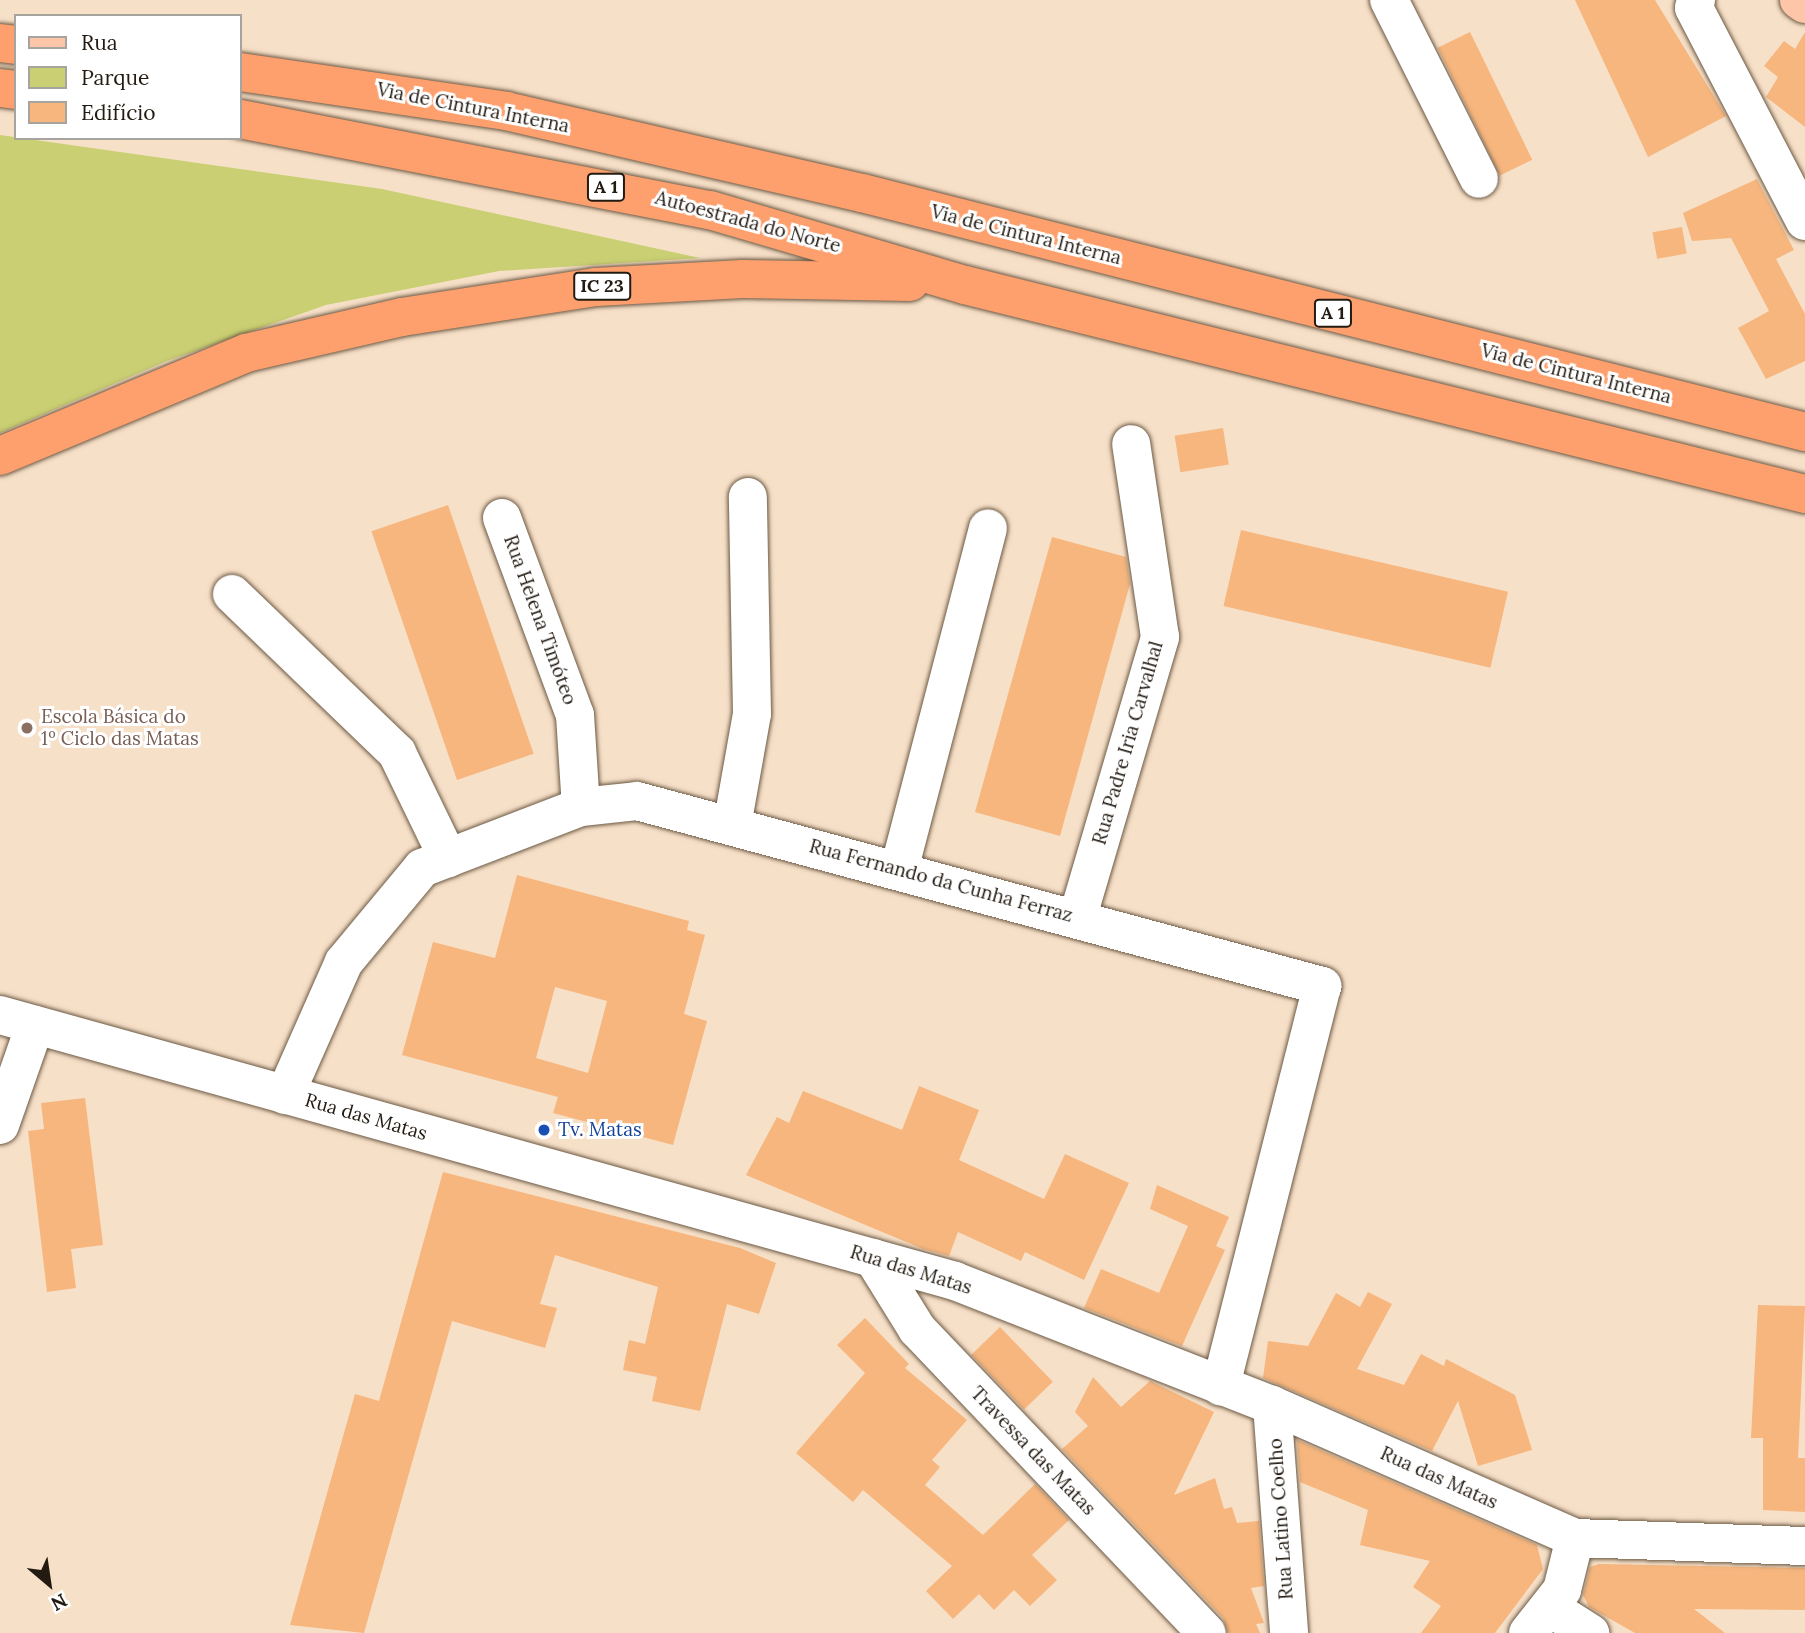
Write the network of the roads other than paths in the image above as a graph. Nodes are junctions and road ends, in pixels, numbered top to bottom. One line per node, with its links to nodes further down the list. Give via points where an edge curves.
1 (1389, 0): 7 (street)
2 (1696, 0): 8 (street, via 1694,8)
3 (1799, 0): 4 (main road)
4 (1805, 4)
5 (242, 72): 10 (highway, Via de Cintura Interna / A 1, via 407,93 546,120 862,193)
6 (242, 119): 9 (highway, Autoestrada do Norte / A 1, via 710,210)
7 (1479, 179)
8 (1805, 221)
9 (965, 285): 12 (highway, IC 23, via 743,279 596,287 402,317 246,353); 13 (highway, A 1)
10 (1805, 432)
11 (1131, 444): 22 (street, Rua Padre Iria Carvalhal, via 1160,637)
12 (0, 456)
13 (1805, 495)
14 (748, 497): 19 (street, via 752,714)
15 (502, 518): 18 (street, Rua Helena Timóteo, via 575,715)
16 (988, 528): 21 (street)
17 (232, 594): 20 (street, via 397,753)
18 (581, 807): 19 (street, Rua Fernando da Cunha Ferraz, via 637,801); 20 (street, Rua Fernando da Cunha Ferraz)
19 (732, 827): 21 (street, Rua Fernando da Cunha Ferraz)
20 (448, 858): 24 (street, Rua Fernando da Cunha Ferraz, via 422,868 344,962)
21 (899, 870): 22 (street, Rua Fernando da Cunha Ferraz)
22 (1078, 916): 27 (street, Rua Fernando da Cunha Ferraz, via 1322,986)
23 (18, 1020): 24 (street, Rua das Matas); 25 (street)
24 (285, 1095): 26 (street, Rua das Matas)
25 (0, 1125)
26 (873, 1258): 27 (street, Rua das Matas, via 955,1281); 32 (street, Travessa das Matas, via 917,1329)
27 (1222, 1386): 28 (street, Rua das Matas)
28 (1272, 1405): 29 (street, Rua das Matas); 33 (street, Rua Latino Coelho)
29 (1575, 1538): 30 (street, Rua das Matas); 31 (street, via 1562,1590)
30 (1805, 1546)
31 (1539, 1620): 34 (street)
32 (1207, 1633)
33 (1289, 1633)
34 (1590, 1633)

